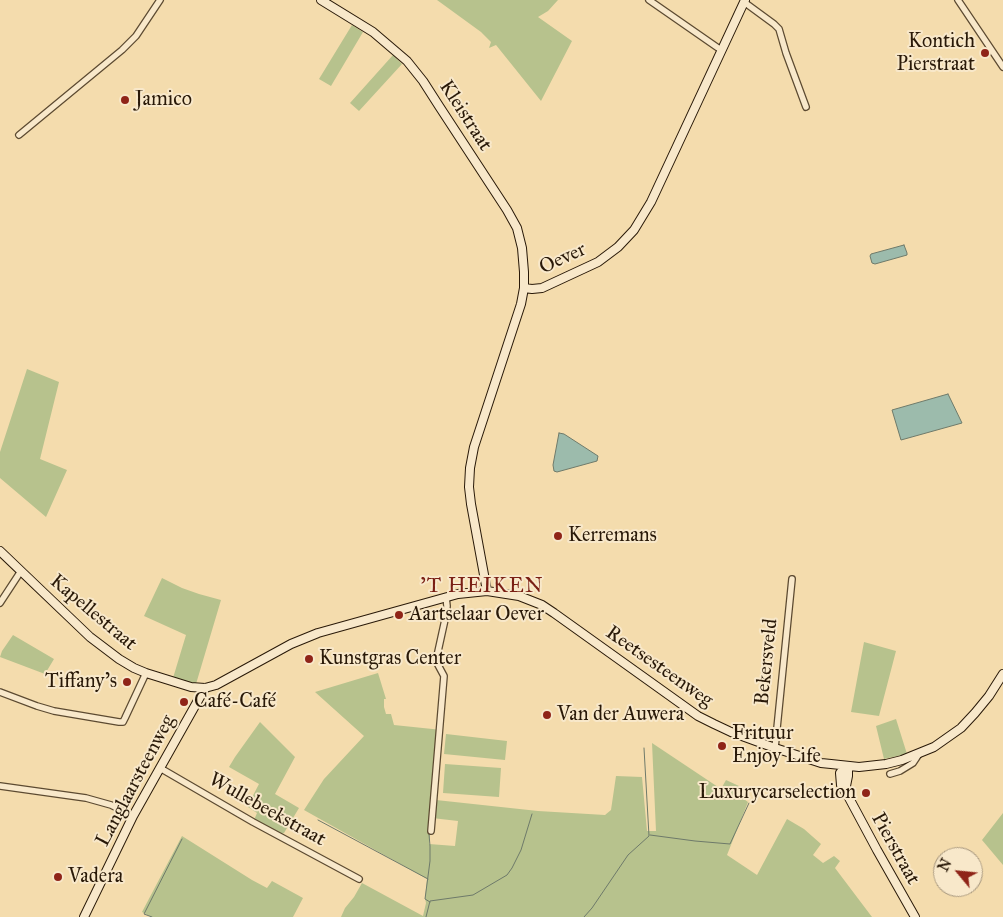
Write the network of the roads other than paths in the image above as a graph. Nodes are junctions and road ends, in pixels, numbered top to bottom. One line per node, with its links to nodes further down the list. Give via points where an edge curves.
1 (160, 0): 9 (street, via 136,36 122,50)
2 (321, 0): 10 (street, Kleistraat, via 385,42 423,81 516,228 522,248)
3 (649, 0): 6 (street)
4 (958, 0): 7 (street)
5 (744, 1): 6 (street, Oever); 8 (street, Oever, via 780,29)
6 (722, 50): 10 (street, Oever, via 651,202 634,230 598,262 542,288)
7 (1003, 67)
8 (806, 107)
9 (19, 135)
10 (524, 288): 14 (street, Oever, via 470,468 471,504)
11 (0, 551): 12 (street, Kapellestraat)
12 (21, 572): 16 (street); 17 (street, Kapellestraat, via 102,647)
13 (792, 579): 21 (street, Bekersveld)
14 (487, 591): 15 (street, Reetsesteenweg); 21 (street, Reetsesteenweg, via 519,596 542,605 698,716)
15 (446, 597): 19 (street, Reetsesteenweg, via 318,633); 31 (street, via 446,615 436,656 444,676)
16 (0, 603)
17 (146, 673): 19 (street, Kapellestraat, via 182,685); 20 (street, via 122,722 54,711)
18 (1003, 674): 22 (street, Reetsesteenweg, via 961,728)
19 (205, 688): 24 (street, Langlaarsteenweg)
20 (0, 692)
21 (775, 748): 25 (street, Reetsesteenweg)
22 (919, 754): 23 (street, Reetsesteenweg, via 886,764); 26 (street, via 913,763)
23 (860, 767): 25 (street, Reetsesteenweg); 27 (street)
24 (160, 768): 30 (street, Langlaarsteenweg); 32 (street, Wullebeekstraat)
25 (844, 769): 27 (street, Pierstraat); 29 (street, Pierstraat, via 841,786)
26 (890, 774)
27 (848, 776): 29 (street, Pierstraat)
28 (0, 786): 30 (street, via 86,798)
29 (848, 796): 34 (street, Pierstraat)
30 (133, 816): 33 (street, Langlaarsteenweg)
31 (431, 831)
32 (359, 879)
33 (84, 917)
34 (915, 917)

